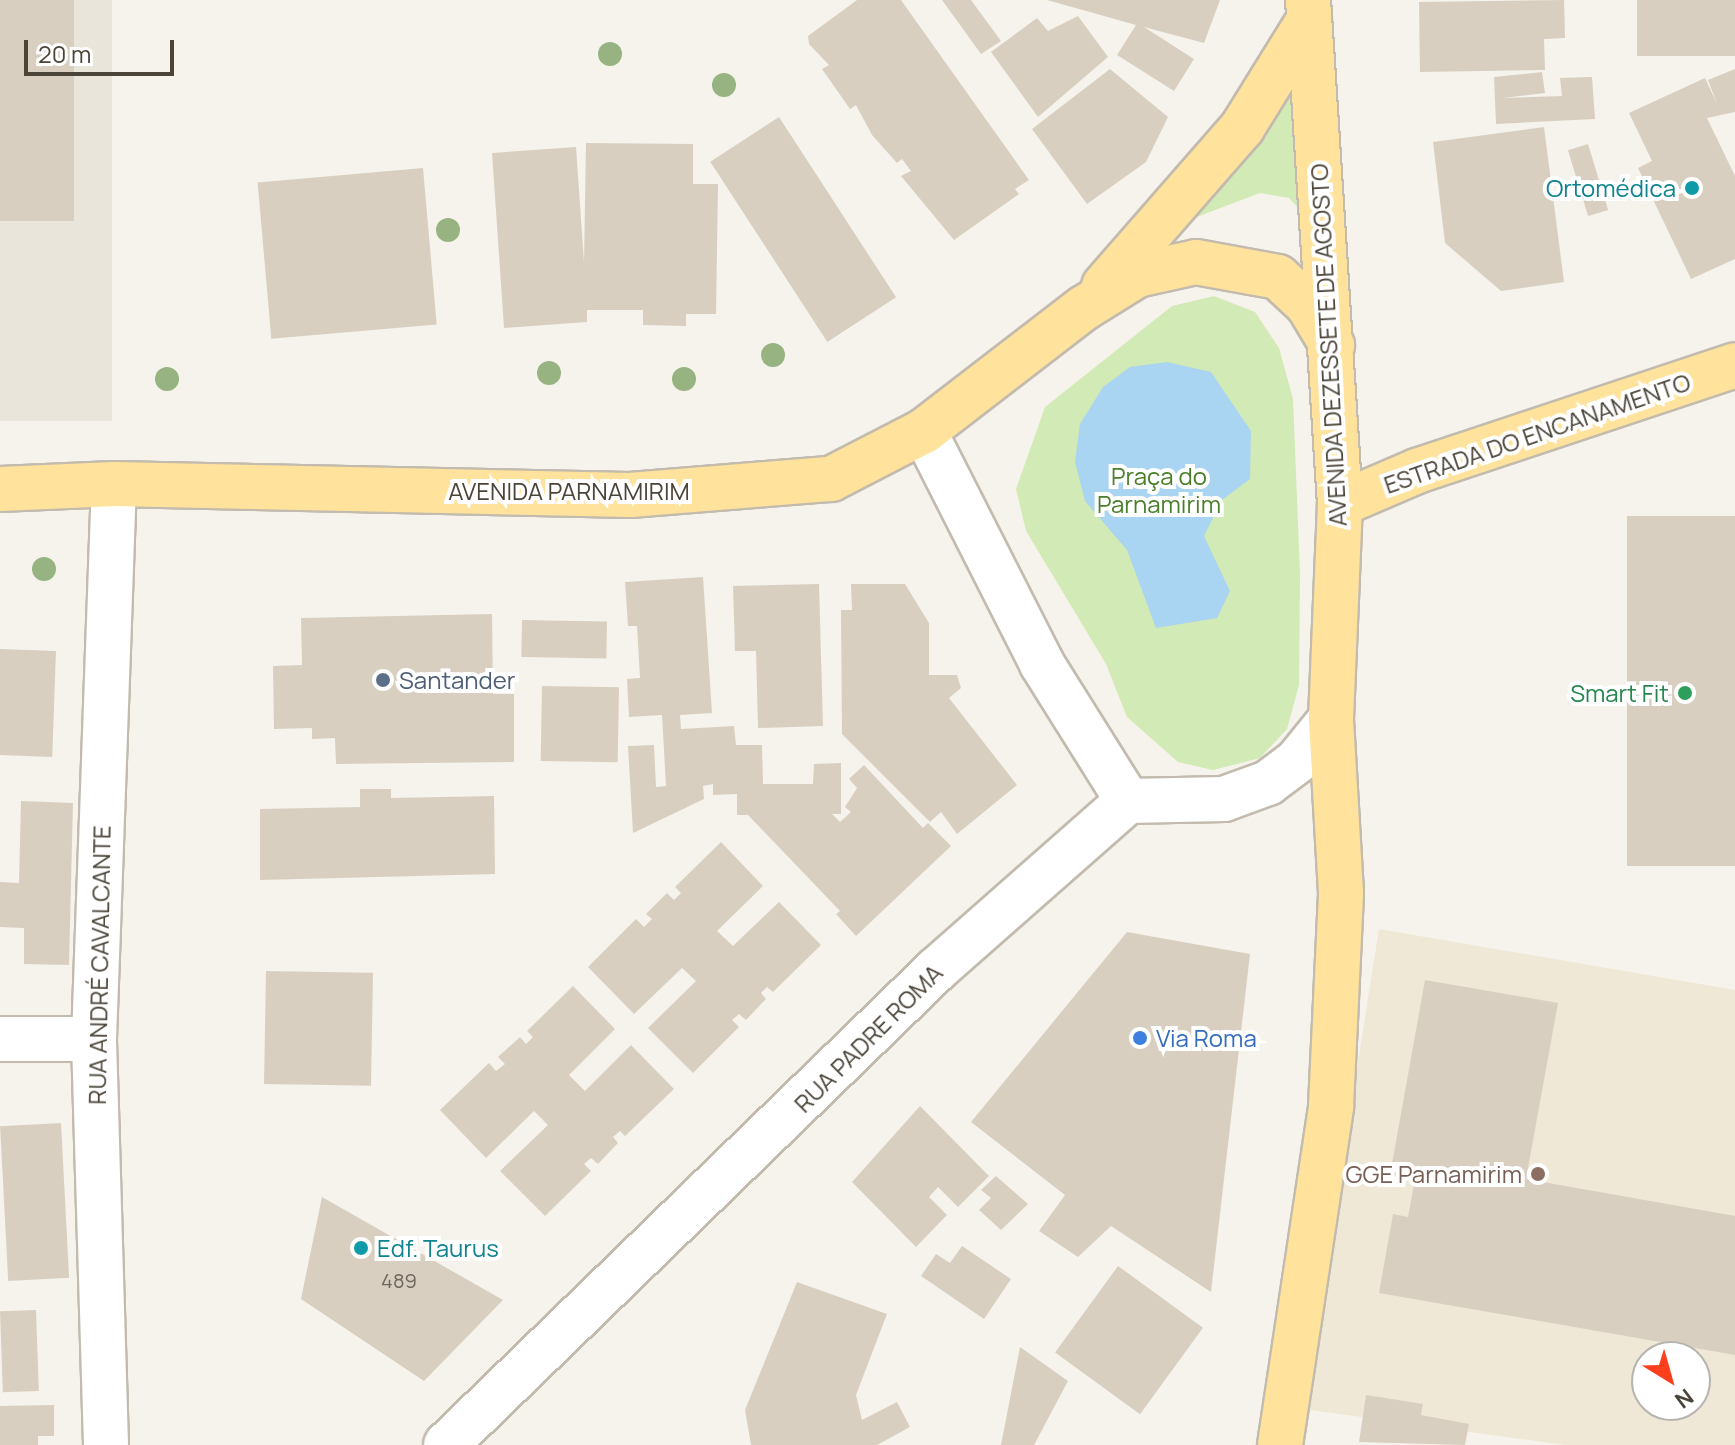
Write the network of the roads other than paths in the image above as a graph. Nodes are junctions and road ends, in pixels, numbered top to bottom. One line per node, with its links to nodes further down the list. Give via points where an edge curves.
1 (1309, 10): 2 (main road, AVENIDA DEZESSETE DE AGOSTO, via 1242,128); 3 (main road, AVENIDA DEZESSETE DE AGOSTO)
2 (1084, 308): 3 (main road, via 1137,275 1196,262 1241,266 1278,277 1308,305); 5 (main road, AVENIDA PARNAMIRIM)
3 (1332, 345): 8 (main road, AVENIDA DEZESSETE DE AGOSTO)
4 (1735, 365): 8 (main road, ESTRADA DO ENCANAMENTO, via 1417,471)
5 (924, 431): 6 (main road, AVENIDA PARNAMIRIM, via 831,479 770,488 630,495); 10 (street, via 1042,664)
6 (114, 484): 7 (main road, AVENIDA PARNAMIRIM); 12 (street, RUA ANDRÉ CAVALCANTE)
7 (0, 489)
8 (1340, 504): 9 (main road, AVENIDA DEZESSETE DE AGOSTO)
9 (1331, 719): 10 (street, via 1297,761 1268,783 1224,799); 15 (main road, AVENIDA DEZESSETE DE AGOSTO, via 1341,893 1331,1106)
10 (1128, 801): 14 (street, RUA PADRE ROMA, via 936,970)
11 (0, 1039): 12 (street)
12 (94, 1039): 13 (street, RUA ANDRÉ CAVALCANTE)
13 (106, 1445)
14 (446, 1445)
15 (1280, 1445)

